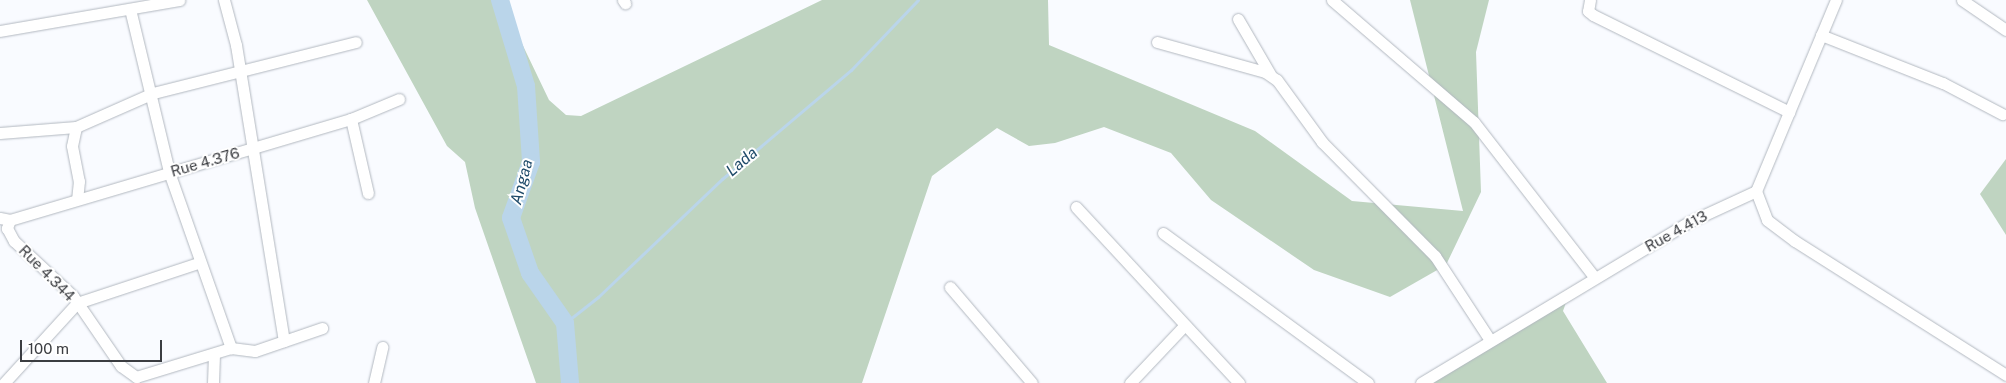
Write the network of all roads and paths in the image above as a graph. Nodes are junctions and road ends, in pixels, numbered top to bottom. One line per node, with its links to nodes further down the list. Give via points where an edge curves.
1 (179, 0): 7 (street)
2 (224, 0): 14 (street)
3 (1332, 0): 32 (street, via 1474,122)
4 (1590, 0): 18 (street, via 1588,11 1593,15)
5 (1836, 0): 11 (street)
6 (1962, 0): 9 (street)
7 (130, 8): 10 (street); 16 (street)
8 (1238, 19): 15 (street)
9 (2006, 30)
10 (0, 31)
11 (1821, 35): 18 (street); 19 (street, via 1943,83)
12 (356, 42): 14 (street)
13 (1157, 42): 15 (street)
14 (238, 73): 16 (street); 23 (street)
15 (1270, 74): 37 (street, via 1292,95 1322,142 1435,256)
16 (153, 93): 21 (street); 24 (street)
17 (399, 100): 20 (street, Rue 4.376)
18 (1789, 112): 25 (street)
19 (2002, 114)
20 (351, 119): 23 (street, Rue 4.376); 26 (street)
21 (76, 127): 22 (street); 27 (street, via 72,146 79,181)
22 (0, 133)
23 (250, 149): 24 (street, Rue 4.376); 38 (street, via 267,224)
24 (169, 172): 27 (street, Rue 4.376); 31 (street)
25 (1756, 191): 32 (street, Rue 4.413, via 1689,222); 42 (street, via 1767,220 1795,241)
26 (368, 193)
27 (77, 198): 29 (street, Rue 4.376)
28 (1076, 207): 35 (street)
29 (5, 219): 34 (street, Rue 4.344, via 14,241)
30 (1163, 233): 51 (street)
31 (198, 263): 34 (street); 40 (street)
32 (1594, 278): 37 (street, Rue 4.413)
33 (950, 287): 48 (street)
34 (77, 303): 44 (street, Rue 4.344, via 103,333 121,366); 45 (street)
35 (1183, 327): 49 (street); 50 (street)
36 (322, 328): 38 (street)
37 (1490, 340): 52 (street, Rue 4.413)
38 (284, 341): 40 (street, via 255,351)
39 (382, 347): 47 (street)
40 (231, 348): 41 (street)
41 (214, 356): 44 (street); 46 (street)
42 (2006, 374)
43 (0, 380): 45 (street)
44 (136, 380)
45 (4, 383)
46 (214, 383)
47 (374, 383)
48 (1032, 383)
49 (1130, 383)
50 (1239, 383)
51 (1368, 383)
52 (1421, 383)

